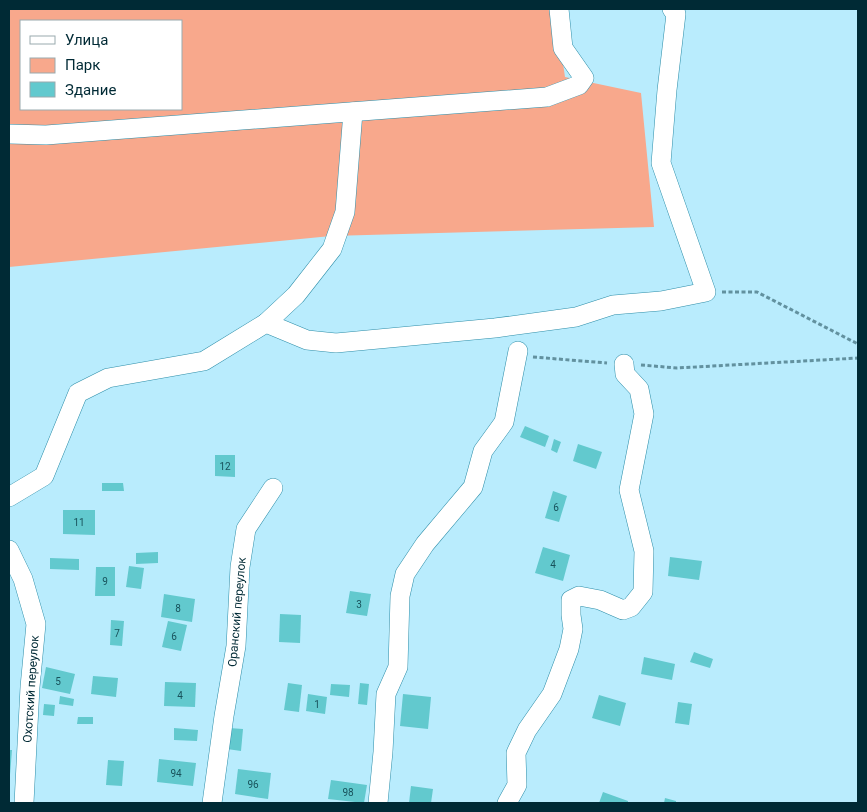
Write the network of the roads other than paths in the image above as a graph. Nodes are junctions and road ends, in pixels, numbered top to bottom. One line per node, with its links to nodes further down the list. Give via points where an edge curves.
1 (559, 9): 3 (street, via 564,48 584,78 579,85 547,97)
2 (672, 9): 5 (street, via 676,14 661,163 706,292 661,301 613,305 576,317 336,343 307,340)
3 (353, 112): 4 (street, via 46,135); 5 (street, via 345,212 332,249 296,295)
4 (9, 134)
5 (266, 323): 9 (street, via 204,361 108,378 78,393 44,476)
6 (518, 351): 14 (street, via 504,422 483,452 473,486 424,544 405,574 400,596 398,667 386,694)
7 (624, 364): 15 (street, via 625,374 639,389 644,414 629,490 644,551 643,592 631,607 623,610 600,600 579,596 571,600 573,629 569,649 552,694 526,730 516,753 517,785)
8 (273, 488): 13 (street, Оранский переулок, via 246,529 240,567 236,646)
9 (9, 497)
10 (9, 550): 12 (street, Охотский переулок, via 23,579 36,624)
11 (9, 802): 12 (street)
12 (23, 803)
13 (212, 803)
14 (378, 803)
15 (507, 803)

